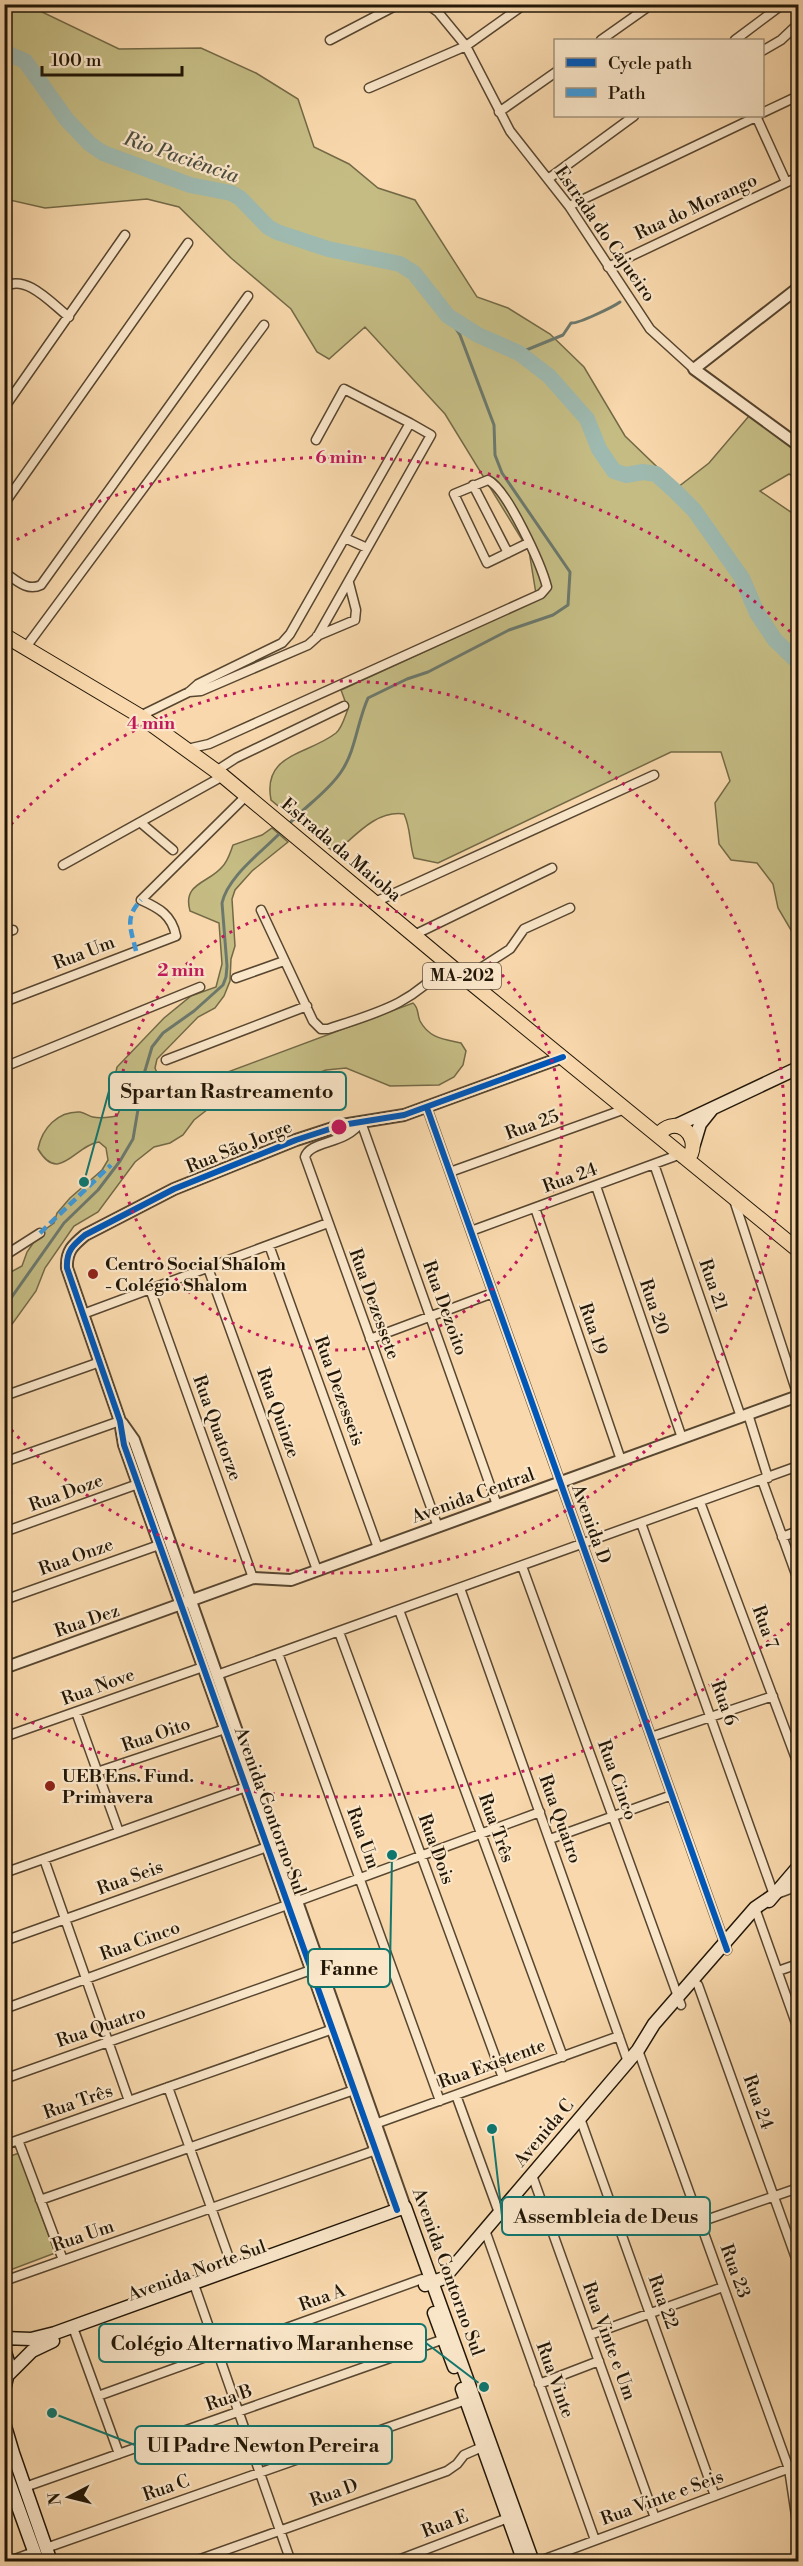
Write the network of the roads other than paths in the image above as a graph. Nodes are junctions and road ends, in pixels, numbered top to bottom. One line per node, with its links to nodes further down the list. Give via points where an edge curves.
1 (399, 4): 9 (street)
2 (427, 4): 10 (street, Estrada do Cajueiro)
3 (525, 4): 10 (street)
4 (652, 4): 7 (street)
5 (783, 4): 8 (street)
6 (798, 24): 11 (street)
7 (602, 39)
8 (736, 39)
9 (330, 40)
10 (466, 46): 13 (street); 15 (street, Estrada do Cajueiro)
11 (764, 50)
12 (554, 73): 15 (street)
13 (369, 88)
14 (798, 96): 16 (street)
15 (499, 112): 21 (street, Estrada do Cajueiro)
16 (764, 112)
17 (633, 117): 21 (street)
18 (754, 117): 23 (street)
19 (756, 117): 22 (street)
20 (798, 177): 22 (street, Rua do Morango)
21 (548, 179): 23 (street, Estrada do Cajueiro)
22 (786, 182): 26 (street, Rua do Morango)
23 (569, 206): 26 (street, Estrada do Cajueiro)
24 (125, 236): 30 (street)
25 (188, 243): 38 (street)
26 (608, 267): 32 (street, Estrada do Cajueiro, via 650,329)
27 (4, 287): 30 (street, via 22,283)
28 (798, 288): 32 (street)
29 (248, 296): 43 (street, via 41,585 26,587)
30 (69, 317): 33 (street)
31 (264, 325): 48 (street)
32 (694, 369): 36 (street, Estrada do Cajueiro)
33 (4, 408)
34 (410, 423): 35 (street, via 344,389); 39 (street); 41 (street, via 430,435)
35 (316, 440)
36 (798, 445)
37 (473, 485): 40 (street, via 488,480 495,483); 42 (street); 42 (street, via 454,494 486,563)
38 (4, 504)
39 (345, 538): 41 (street); 47 (street)
40 (528, 543): 42 (street); 53 (street, via 547,586 541,594 209,744)
41 (367, 548): 44 (street)
42 (507, 553)
43 (4, 572)
44 (349, 583): 46 (street); 46 (street, via 355,620)
45 (4, 635): 48 (main road, Estrada da Maioba / MA-202)
46 (317, 637): 49 (street)
47 (282, 643): 49 (street); 50 (street)
48 (26, 647): 52 (main road, Estrada da Maioba / MA-202)
49 (288, 653): 50 (street, via 201,691)
50 (189, 692): 52 (street)
51 (344, 706): 54 (street, via 236,758)
52 (140, 716): 53 (main road, Estrada da Maioba / MA-202)
53 (187, 749): 54 (main road, Estrada da Maioba / MA-202)
54 (220, 773): 56 (main road, Estrada da Maioba / MA-202); 57 (street)
55 (654, 775): 61 (street)
56 (247, 795): 61 (main road, Estrada da Maioba / MA-202); 70 (street, Rua Um, via 141,900 165,913 176,936)
57 (141, 823): 58 (street); 59 (street)
58 (173, 850)
59 (63, 865)
60 (552, 868): 64 (street)
61 (375, 902): 64 (main road, Estrada da Maioba / MA-202)
62 (570, 908): 68 (street, via 524,929 510,949)
63 (261, 910): 65 (street)
64 (414, 935): 66 (main road, Estrada da Maioba / MA-202)
65 (284, 961): 67 (street); 71 (street)
66 (447, 963): 68 (main road, Estrada da Maioba / MA-202); 71 (street, via 407,999 328,1029 318,1027)
67 (236, 978)
68 (465, 978): 72 (main road, Estrada da Maioba / MA-202)
69 (200, 987): 74 (street)
70 (4, 1002)
71 (307, 1006): 73 (street)
72 (563, 1057): 77 (street, Rua São Jorge); 78 (main road, Estrada da Maioba / MA-202)
73 (166, 1060)
74 (4, 1067)
75 (798, 1068): 76 (main road)
76 (717, 1104): 80 (main road); 81 (main road, via 700,1124)
77 (427, 1108): 79 (street, Rua São Jorge); 83 (street, Avenida D)
78 (631, 1113): 80 (main road, Estrada da Maioba / MA-202); 83 (street, Rua 25)
79 (361, 1122): 87 (street, Rua Dezessete, via 347,1137 311,1148 305,1157); 96 (street, Rua São Jorge, via 314,1134 233,1164 85,1235 67,1255); 97 (street, Rua Dezoito)
80 (668, 1130): 81 (main road, MA-202); 81 (main road, MA-202, via 687,1130)
81 (688, 1150): 82 (street, Rua 24); 85 (main road, MA-202, via 710,1178)
82 (654, 1164): 84 (street, Rua 24); 102 (street, Rua 21)
83 (450, 1172): 88 (street, Avenida D)
84 (596, 1186): 86 (street, Rua 24); 104 (street, Rua 20)
85 (733, 1197): 91 (main road, MA-202); 101 (street)
86 (535, 1208): 88 (street, Rua 24); 105 (street, Rua 19)
87 (328, 1223): 90 (street); 98 (street, Rua Dezessete)
88 (471, 1232): 95 (street, Avenida D)
89 (40, 1233): 92 (street)
90 (269, 1245): 93 (street); 120 (street, Rua Dezesseis)
91 (798, 1250)
92 (4, 1256)
93 (208, 1268): 94 (street); 122 (street, Rua Quinze)
94 (150, 1289): 96 (street); 123 (street, Rua Quatorze)
95 (493, 1293): 97 (street); 109 (street, Avenida D)
96 (83, 1314): 99 (street, Avenida Contorno Sul)
97 (430, 1316): 98 (street); 112 (street, Rua Dezoito)
98 (369, 1339): 114 (street, Rua Dezessete)
99 (100, 1362): 100 (street); 103 (street, Avenida Contorno Sul)
100 (4, 1396)
101 (798, 1396): 102 (street, Avenida Central)
102 (745, 1416): 104 (street, Avenida Central); 108 (street, Rua 21)
103 (120, 1421): 106 (street); 110 (street, Avenida Contorno Sul); 127 (street, Avenida Contorno Sul, via 134,1440)
104 (681, 1438): 105 (street, Avenida Central)
105 (621, 1460): 109 (street, Avenida Central)
106 (4, 1462)
107 (798, 1466): 108 (street)
108 (765, 1479): 111 (street); 117 (street, Rua 21)
109 (560, 1482): 112 (street, Avenida Central); 118 (street, Avenida D)
110 (138, 1484): 116 (street, Rua Doze); 119 (street, Avenida Contorno Sul)
111 (700, 1502): 113 (street); 134 (street, Rua 7)
112 (497, 1505): 114 (street, Avenida Central)
113 (641, 1523): 118 (street); 136 (street, Rua 6)
114 (438, 1527): 120 (street, Avenida Central)
115 (798, 1531): 117 (street)
116 (4, 1532)
117 (782, 1537): 124 (street, Rua 21)
118 (582, 1544): 121 (street); 139 (street, Avenida D)
119 (159, 1545): 126 (street, Rua Onze); 127 (street, Avenida Contorno Sul)
120 (378, 1548): 122 (street, Avenida Central)
121 (522, 1566): 125 (street); 145 (street, Rua Cinco)
122 (317, 1570): 123 (street, Avenida Central, via 284,1581)
123 (253, 1578): 127 (street, Avenida Central)
124 (798, 1580)
125 (460, 1588): 128 (street); 144 (street, Rua Quatro)
126 (4, 1600)
127 (186, 1604): 131 (street, Avenida Contorno Sul); 132 (street, Rua Dez); 133 (street, Avenida Contorno Sul)
128 (399, 1610): 129 (street); 147 (street, Rua Três)
129 (339, 1632): 130 (street); 150 (street, Rua Dois)
130 (278, 1653): 133 (street); 154 (street, Rua Um)
131 (203, 1667): 135 (street, Rua Nove); 137 (street, Avenida Contorno Sul)
132 (4, 1668)
133 (217, 1675): 157 (street, Avenida Contorno Sul)
134 (773, 1696): 136 (street); 140 (street, Rua 7)
135 (76, 1712): 138 (street, Rua Nove); 141 (street)
136 (712, 1717): 139 (street); 156 (street, Rua 6)
137 (225, 1729): 141 (street, Rua Oito); 142 (street, Avenida Contorno Sul)
138 (4, 1737)
139 (651, 1737): 143 (street, Avenida D)
140 (798, 1764)
141 (97, 1772): 146 (street)
142 (246, 1787): 146 (street); 149 (street, Avenida Contorno Sul)
143 (672, 1795): 145 (street); 161 (street, Avenida D)
144 (540, 1812): 147 (street, Rua Cinco); 148 (street, Rua Quatro)
145 (613, 1817): 148 (street); 167 (street, Rua Cinco)
146 (119, 1832): 151 (street)
147 (481, 1834): 150 (street, Rua Cinco); 174 (street, Rua Três)
148 (549, 1839): 171 (street, Rua Quatro)
149 (267, 1847): 157 (street, Avenida Contorno Sul); 159 (street, Rua Seis)
150 (421, 1856): 154 (street, Rua Cinco); 176 (street, Rua Dois)
151 (44, 1859): 153 (street); 159 (street)
152 (798, 1867): 156 (main road, Avenida C)
153 (4, 1873)
154 (360, 1878): 157 (street, Rua Cinco); 182 (street, Rua Um)
155 (798, 1886): 156 (street)
156 (774, 1895): 158 (main road, Avenida C)
157 (292, 1903): 163 (street, Avenida Contorno Sul); 165 (street, Rua Cinco); 184 (street, Avenida Contorno Sul)
158 (756, 1911): 161 (main road, Avenida C); 164 (street)
159 (65, 1919): 160 (street, Rua Seis); 165 (street)
160 (4, 1941)
161 (726, 1947): 166 (main road, Avenida C); 167 (main road, Avenida C)
162 (798, 1964): 164 (street)
163 (311, 1970): 170 (street, Avenida Contorno Sul); 172 (street, Rua Quatro)
164 (778, 1971): 169 (street)
165 (86, 1979): 168 (street, Rua Cinco); 172 (street)
166 (698, 1984): 167 (main road, Avenida C); 191 (street, Rua 24)
167 (679, 2001): 173 (main road, Avenida C, via 652,2039)
168 (4, 2009)
169 (798, 2029)
170 (333, 2030): 178 (street, Rua Três); 179 (street, Avenida Contorno Sul)
171 (619, 2036): 174 (street, Rua Existente); 175 (street, Rua Quatro)
172 (108, 2042): 177 (street, Rua Quatro); 181 (street)
173 (638, 2050): 175 (main road, Avenida C); 196 (street, Rua 23)
174 (562, 2056): 176 (street, Rua Existente)
175 (628, 2062): 183 (main road, Avenida C)
176 (502, 2078): 180 (street, Rua Existente)
177 (4, 2079)
178 (168, 2088): 181 (street, Rua Três); 187 (street)
179 (354, 2090): 187 (street); 188 (street, Avenida Contorno Sul)
180 (456, 2095): 182 (street, Rua Existente); 195 (street)
181 (129, 2101): 185 (street, Rua Três)
182 (440, 2101): 184 (street, Rua Existente)
183 (580, 2118): 189 (main road, Avenida C); 205 (street, Rua 22)
184 (375, 2124): 194 (street, Avenida Contorno Sul)
185 (18, 2140): 186 (street, Rua Três); 192 (street)
186 (4, 2145)
187 (189, 2147): 192 (street); 193 (street)
188 (375, 2150): 193 (street, Rua Um); 194 (street, Avenida Contorno Sul)
189 (532, 2175): 195 (main road, Avenida C); 207 (street, Rua Vinte e Um)
190 (798, 2188): 191 (street)
191 (774, 2196): 196 (street); 199 (street, Rua 24)
192 (40, 2199): 198 (street)
193 (211, 2208): 198 (street, Rua Um); 200 (street)
194 (402, 2212): 200 (main road, Avenida Norte Sul); 202 (main road, Avenida Contorno Sul); 204 (main road, Avenida Norte Sul)
195 (499, 2213): 197 (main road, Avenida C)
196 (700, 2222): 203 (street, Rua 23)
197 (484, 2230): 202 (main road, Avenida C, via 444,2278); 214 (street, Rua Vinte)
198 (63, 2260): 201 (street, Rua Um)
199 (798, 2264)
200 (232, 2269): 208 (main road, Avenida Norte Sul, via 44,2336)
201 (4, 2281)
202 (426, 2282): 209 (main road, Avenida Contorno Sul); 211 (street, Rua A); 240 (main road, Avenida Contorno Sul)
203 (723, 2287): 205 (street); 224 (street, Rua 23)
204 (196, 2290): 206 (main road, Avenida Norte Sul); 211 (street)
205 (649, 2314): 207 (street); 227 (street, Rua 22)
206 (75, 2333): 213 (main road, Avenida Norte Sul, via 32,2350); 216 (street)
207 (590, 2336): 212 (street, Rua Vinte e Um)
208 (4, 2338)
209 (444, 2339): 217 (main road, Avenida Contorno Sul); 218 (street, Rua B)
210 (4, 2349): 213 (main road, via 9,2365)
211 (218, 2353): 216 (street, Rua A); 218 (street)
212 (599, 2361): 214 (street); 229 (street, Rua Vinte e Um)
213 (6, 2378): 215 (main road)
214 (539, 2384): 232 (street, Rua Vinte)
215 (4, 2390)
216 (98, 2396): 221 (street)
217 (466, 2400): 220 (main road, Avenida Contorno Sul); 225 (street, Rua C)
218 (238, 2412): 221 (street, Rua B); 225 (street)
219 (4, 2423): 226 (main road)
220 (482, 2447): 228 (main road, Avenida Contorno Sul); 231 (street, Rua D, via 464,2455 447,2470)
221 (118, 2454): 226 (street, Rua B)
222 (798, 2465): 224 (street, Rua Vinte e Seis)
223 (4, 2468): 233 (main road)
224 (789, 2469): 227 (street, Rua Vinte e Seis); 230 (street, Rua 23)
225 (260, 2473): 231 (street); 233 (street, Rua C)
226 (25, 2487): 233 (main road)
227 (715, 2496): 229 (street, Rua Vinte e Seis)
228 (508, 2518): 238 (street, Rua E); 239 (main road, Avenida Contorno Sul)
229 (655, 2518): 232 (street, Rua Vinte e Seis)
230 (798, 2529)
231 (280, 2530): 236 (street, Rua D); 237 (street)
232 (595, 2540): 240 (street, Rua Vinte e Seis)
233 (39, 2554): 234 (street); 235 (main road)
234 (7, 2562)
235 (51, 2562)
236 (192, 2562)
237 (291, 2562)
238 (393, 2562)
239 (524, 2562)
240 (535, 2562)

